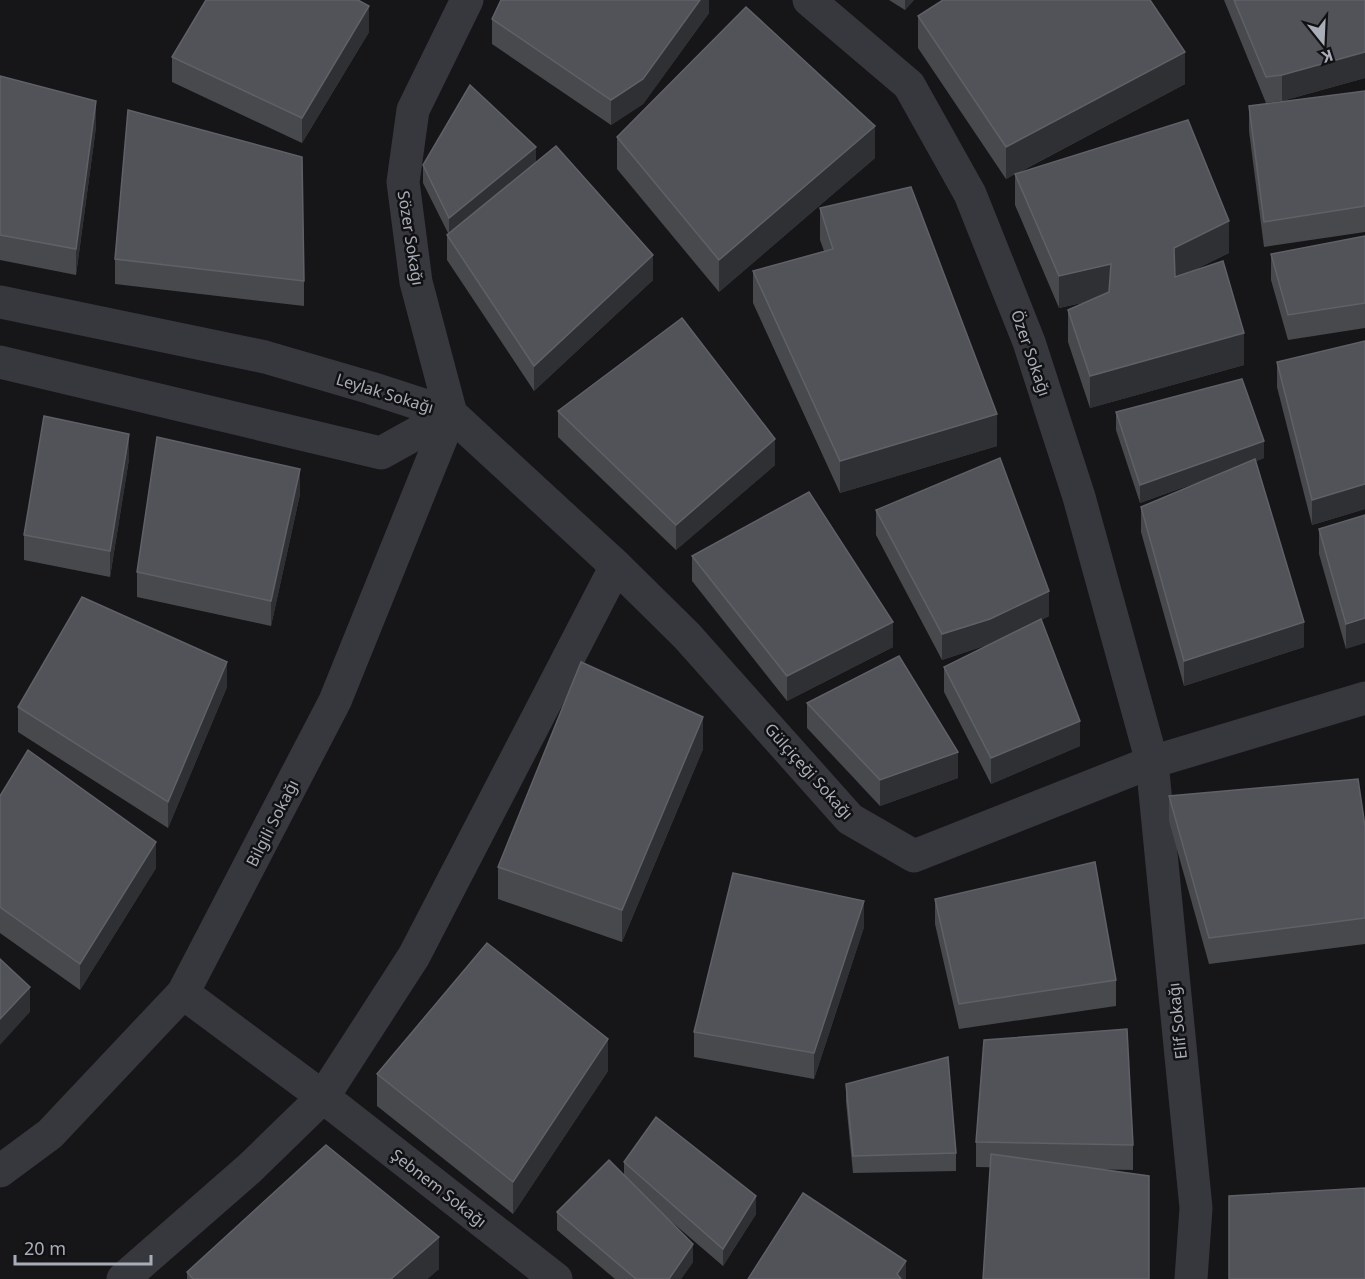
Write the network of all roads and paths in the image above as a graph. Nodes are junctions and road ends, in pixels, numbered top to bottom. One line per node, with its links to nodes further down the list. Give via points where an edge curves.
1 (467, 0): 5 (street, Sözer Sokağı, via 414,110 403,182 416,282)
2 (809, 0): 8 (street, Özer Sokağı, via 909,85 970,194 1029,342 1079,497)
3 (0, 302): 5 (street, Leylak Sokağı, via 265,357)
4 (0, 362): 5 (street, Leylak Sokağı, via 381,453)
5 (451, 414): 6 (street, Gülçiçeği Sokağı); 9 (street, Bilgili Sokağı, via 335,701)
6 (616, 566): 8 (street, Gülçiçeği Sokağı, via 687,636 850,819 914,856); 10 (street, via 414,956)
7 (1365, 698): 8 (street, Gülçiçeği Sokağı)
8 (1152, 762): 14 (street, Elif Sokağı, via 1196,1208)
9 (183, 993): 10 (street, Şebnem Sokağı); 11 (street, Bilgili Sokağı, via 50,1134)
10 (323, 1097): 12 (street, via 250,1168); 13 (street, Şebnem Sokağı)
11 (0, 1172)
12 (123, 1279)
13 (556, 1279)
14 (1191, 1279)

